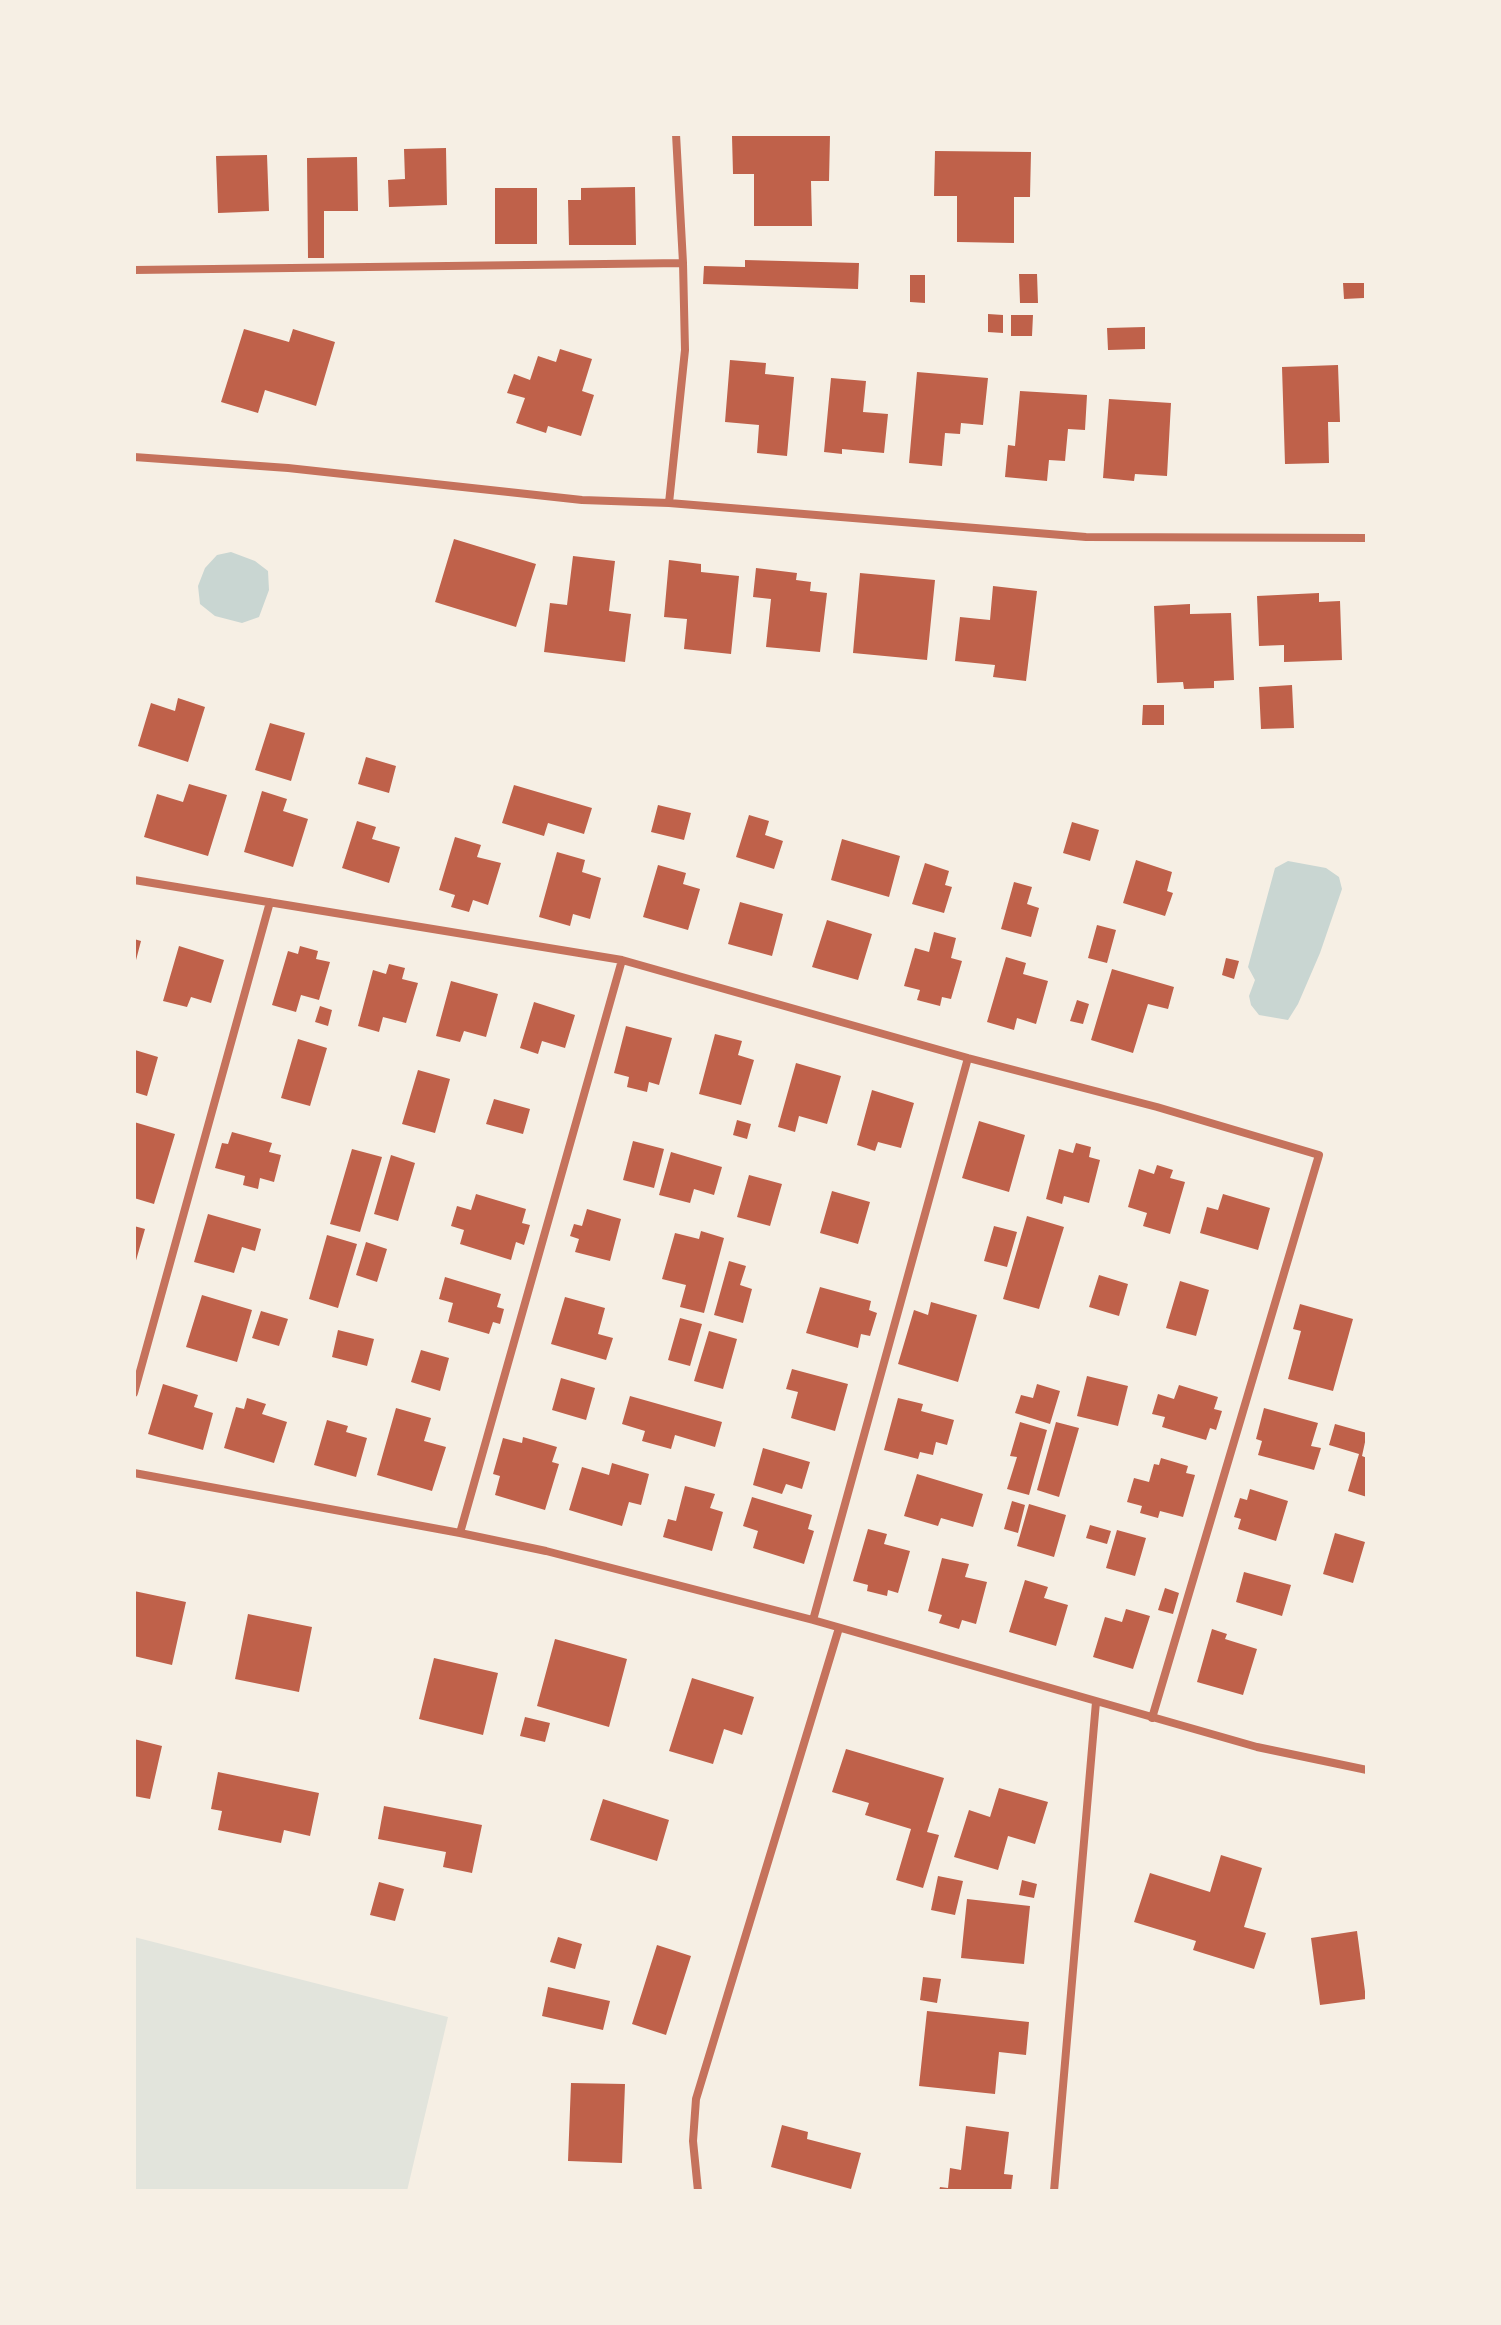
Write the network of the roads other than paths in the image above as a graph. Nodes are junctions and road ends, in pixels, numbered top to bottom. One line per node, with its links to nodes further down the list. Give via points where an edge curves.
1 (676, 134): 2 (street)
2 (683, 263): 3 (street); 5 (street, via 685,350)
3 (134, 270)
4 (134, 457): 5 (street, via 582,500)
5 (669, 503): 6 (street, via 1086,537)
6 (1367, 538)
7 (134, 880): 8 (street)
8 (270, 902): 9 (street); 11 (street)
9 (622, 960): 10 (street); 13 (street)
10 (968, 1058): 14 (street); 17 (street, via 1319,1155)
11 (134, 1393)
12 (134, 1473): 13 (street)
13 (460, 1533): 14 (street)
14 (813, 1620): 15 (street)
15 (839, 1628): 16 (street); 19 (street, via 696,2099)
16 (1096, 1702): 17 (street); 20 (street)
17 (1152, 1718): 18 (street)
18 (1367, 1770)
19 (698, 2191)
20 (1054, 2191)

